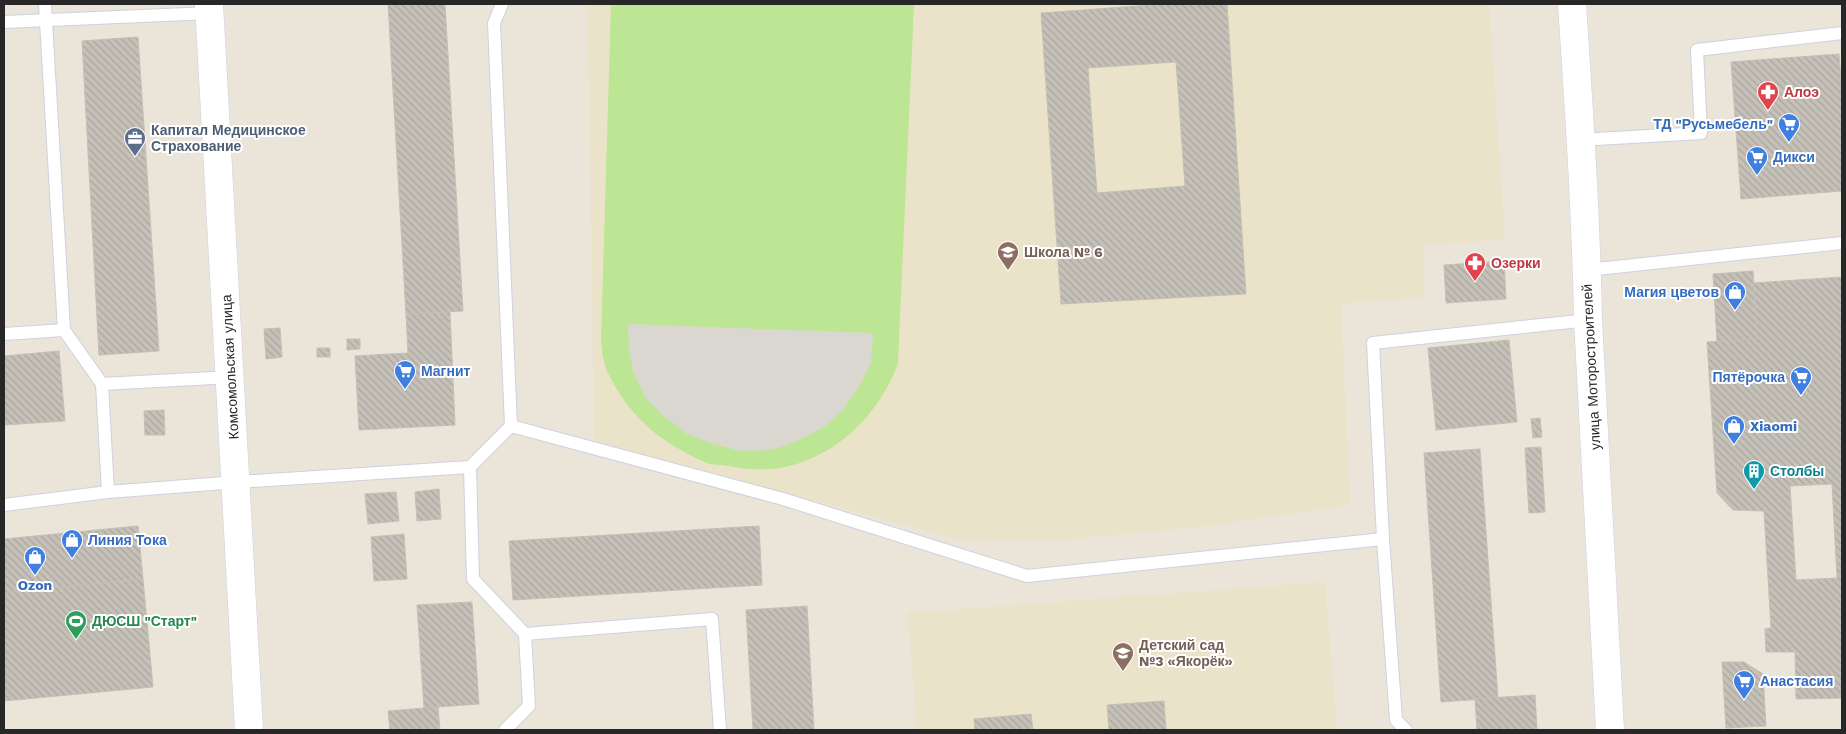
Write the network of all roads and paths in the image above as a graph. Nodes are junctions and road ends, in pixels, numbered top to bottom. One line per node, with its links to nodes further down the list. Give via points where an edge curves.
1 (45, 4): 5 (lane)
2 (502, 4): 16 (lane, via 494,23)
3 (1572, 4): 8 (street, улица Моторостроителей)
4 (210, 8): 5 (lane); 14 (street, Комсомольская улица)
5 (46, 20): 6 (lane); 12 (lane)
6 (4, 22)
7 (1842, 33): 8 (lane, via 1697,50 1701,133)
8 (1579, 140): 10 (street, улица Моторостроителей)
9 (1842, 244): 10 (lane)
10 (1587, 270): 11 (street, улица Моторостроителей)
11 (1588, 320): 21 (lane, via 1373,343); 27 (street, улица Моторостроителей)
12 (64, 330): 13 (lane); 15 (lane)
13 (4, 334)
14 (231, 377): 15 (lane); 18 (street, Комсомольская улица)
15 (102, 384): 19 (lane)
16 (510, 426): 17 (lane); 21 (lane, via 782,500 1027,576)
17 (470, 467): 18 (lane); 22 (lane, via 473,579)
18 (237, 482): 19 (lane); 23 (street, Комсомольская улица)
19 (108, 492): 20 (lane)
20 (4, 505)
21 (1383, 539): 26 (lane, via 1396,720)
22 (526, 634): 24 (lane, via 529,706); 25 (lane, via 712,620)
23 (250, 730)
24 (505, 730)
25 (720, 730)
26 (1406, 730)
27 (1610, 730)

